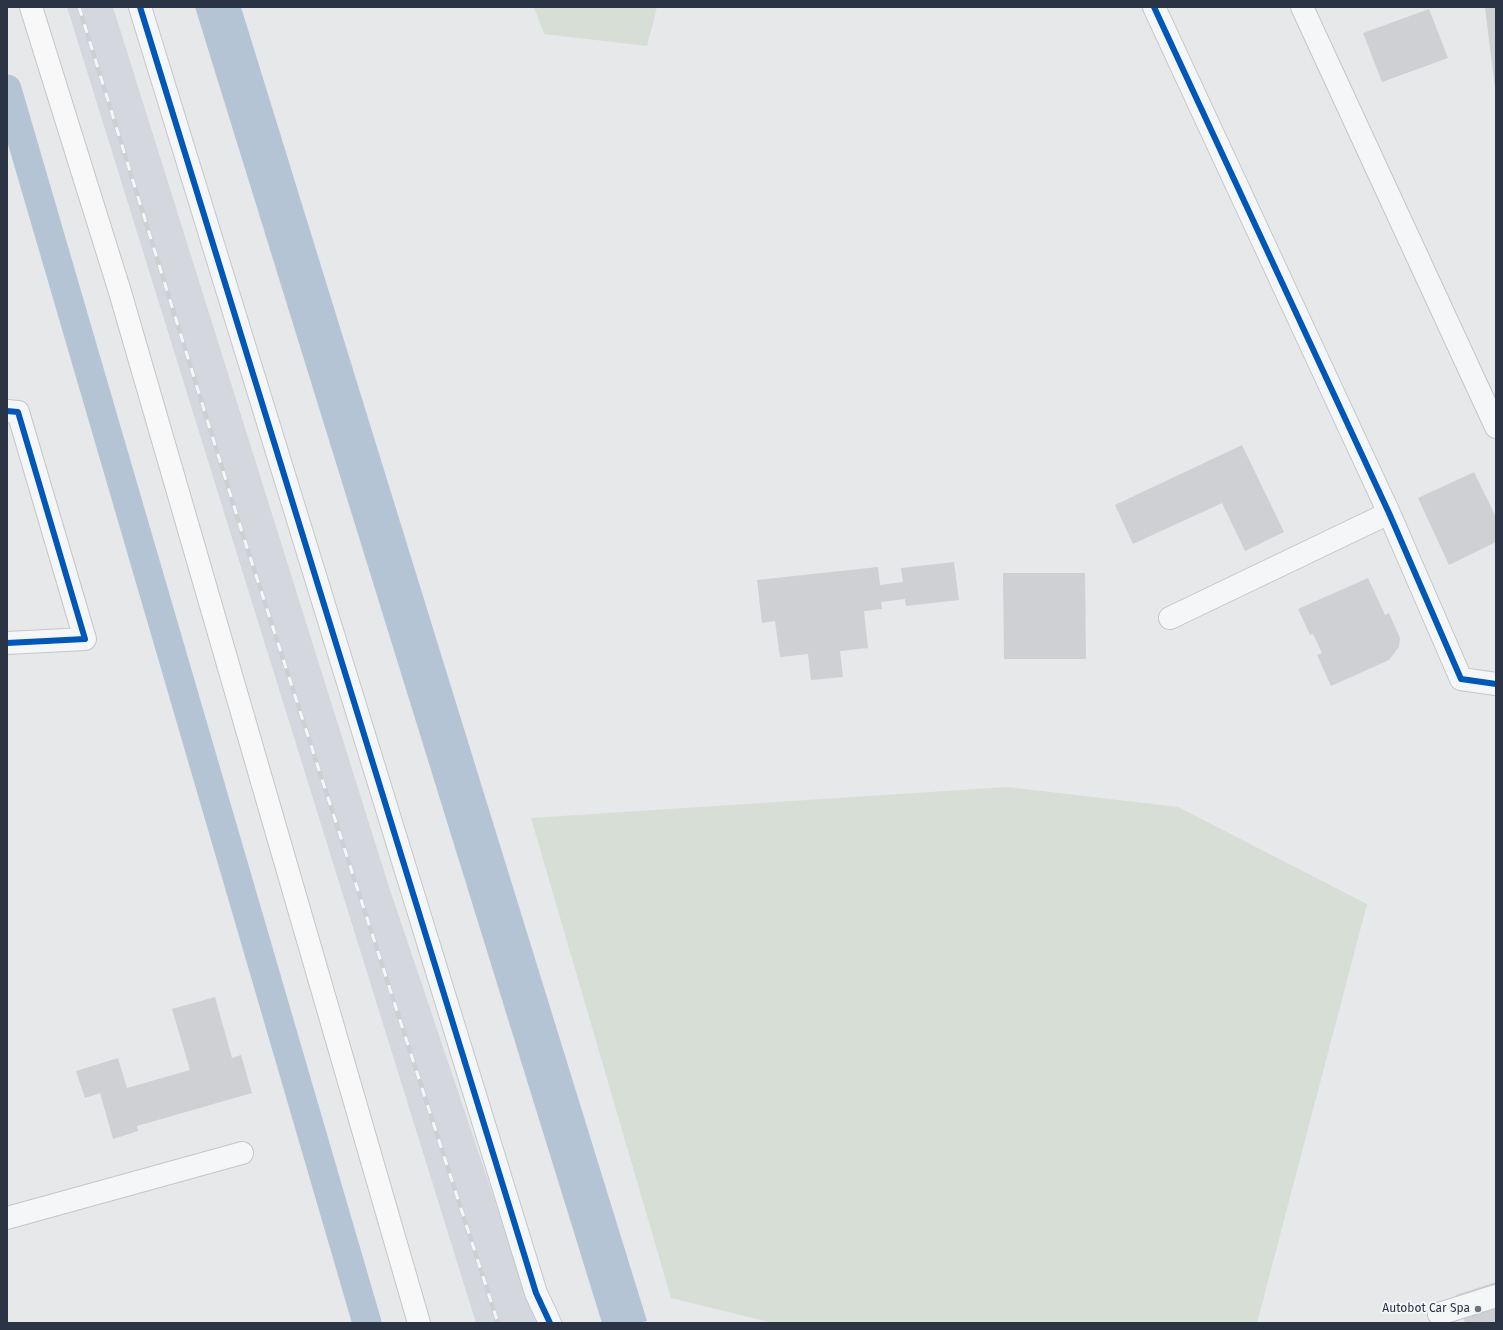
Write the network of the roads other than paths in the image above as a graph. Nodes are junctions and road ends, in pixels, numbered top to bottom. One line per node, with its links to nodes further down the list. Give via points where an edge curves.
1 (31, 7): 15 (main road, via 122,300)
2 (140, 7): 16 (street, via 534,1285)
3 (1154, 7): 7 (street)
4 (1302, 7): 6 (street)
5 (7, 411): 9 (street, via 18,412 86,639)
6 (1496, 427)
7 (1389, 513): 8 (street); 10 (street, via 1461,680)
8 (1170, 618)
9 (7, 643)
10 (1496, 684)
11 (242, 1153): 12 (street)
12 (7, 1218)
13 (1496, 1296): 14 (street)
14 (1439, 1314)
15 (419, 1323)
16 (550, 1323)

